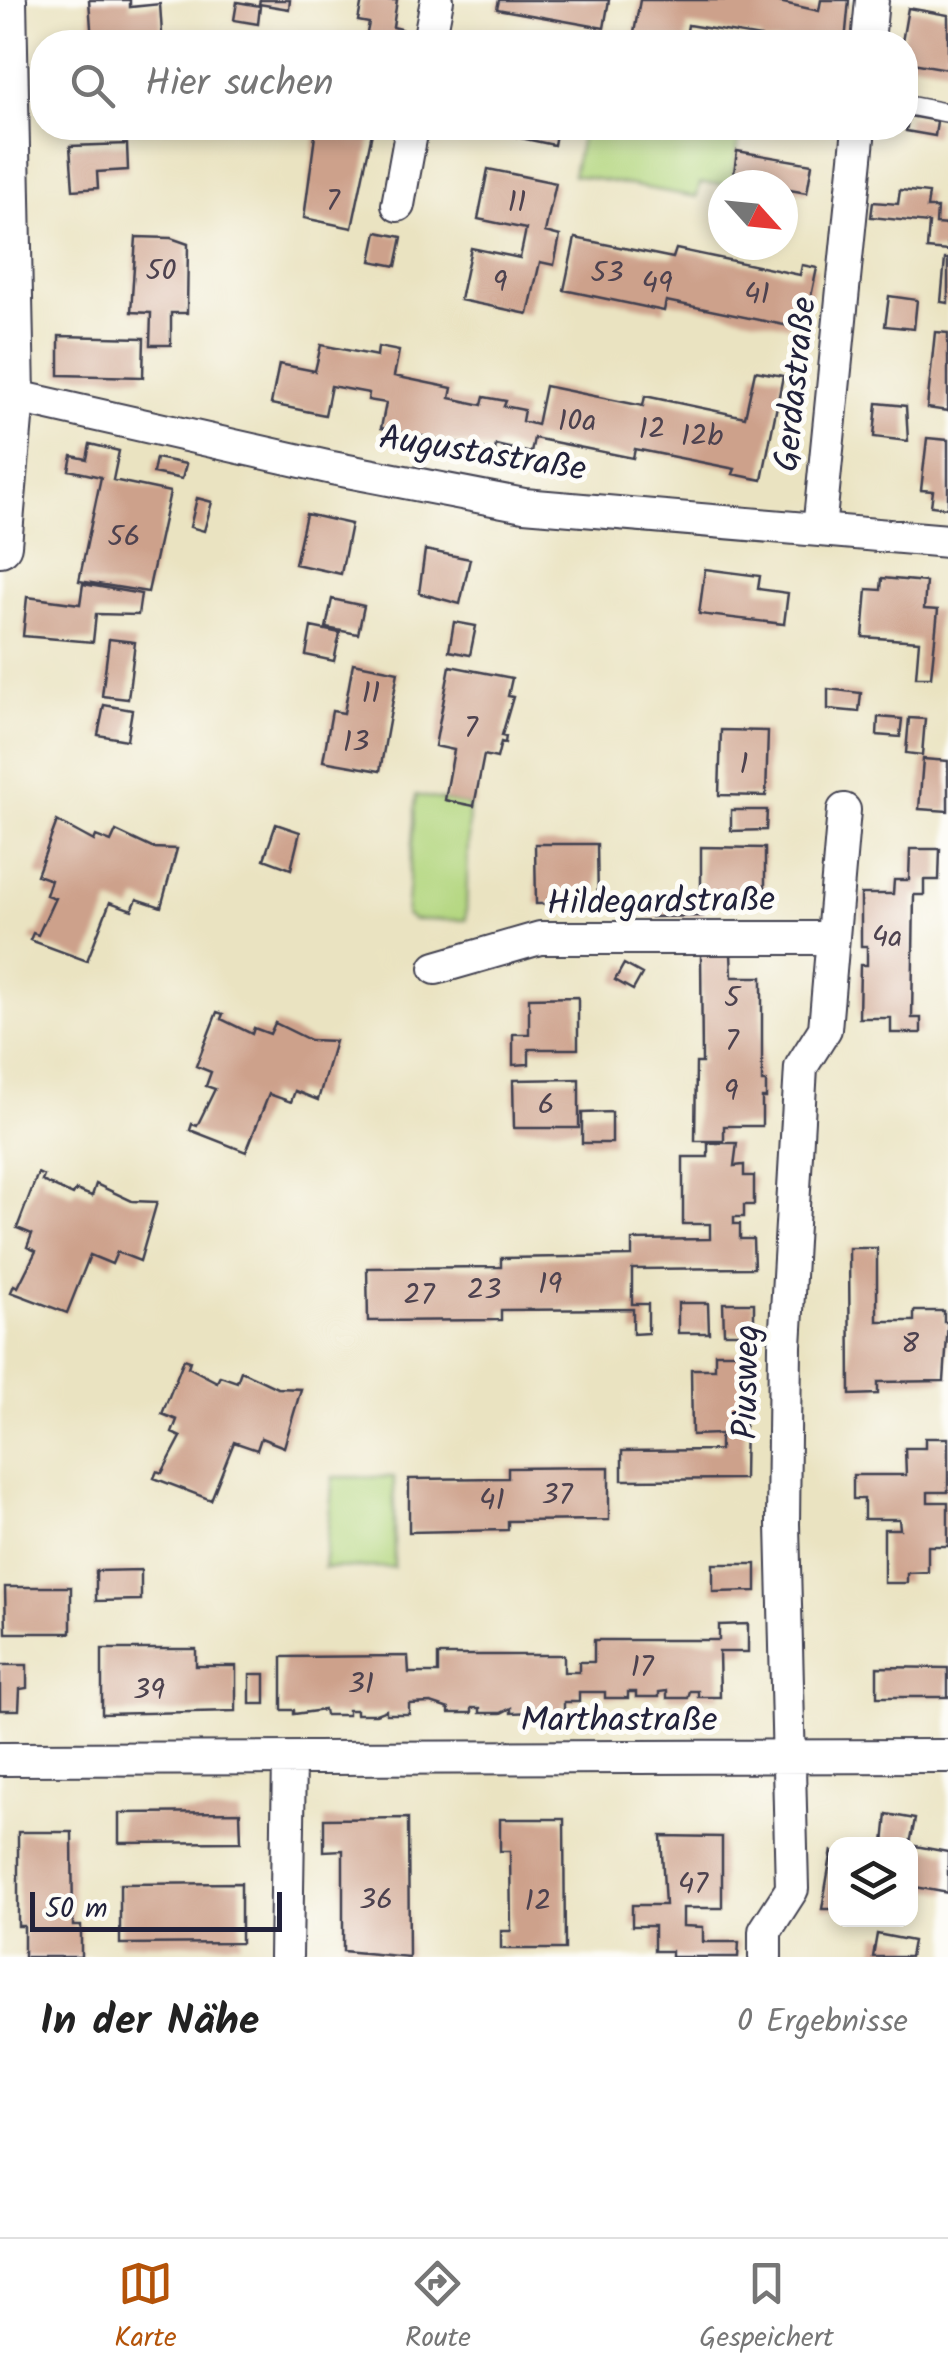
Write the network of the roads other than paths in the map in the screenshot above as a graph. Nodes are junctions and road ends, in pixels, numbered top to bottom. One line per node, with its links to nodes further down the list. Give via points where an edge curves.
1 (5, 0): 11 (street)
2 (436, 0): 4 (street)
3 (872, 0): 5 (street)
4 (430, 30)
5 (869, 30)
6 (918, 107): 7 (lane)
7 (948, 112)
8 (410, 140): 10 (street)
9 (858, 140): 12 (street, Gerdastraße)
10 (398, 204)
11 (8, 384): 12 (street, Augustastraße, via 332,468 524,505); 14 (street)
12 (819, 530): 13 (street, Augustastraße)
13 (948, 541)
14 (0, 544)
15 (844, 810): 16 (street, Piusweg)
16 (830, 938): 17 (street, Hildegardstraße, via 540,938); 21 (street, Piusweg, via 825,1029 801,1067 785,1346)
17 (436, 968)
18 (948, 1756): 21 (street, Marthastraße)
19 (0, 1759): 20 (street, Marthastraße)
20 (290, 1759): 21 (street, Marthastraße); 22 (street)
21 (788, 1759): 23 (street, Piusweg, via 792,1888 765,1930)
22 (286, 1957)
23 (765, 1957)

